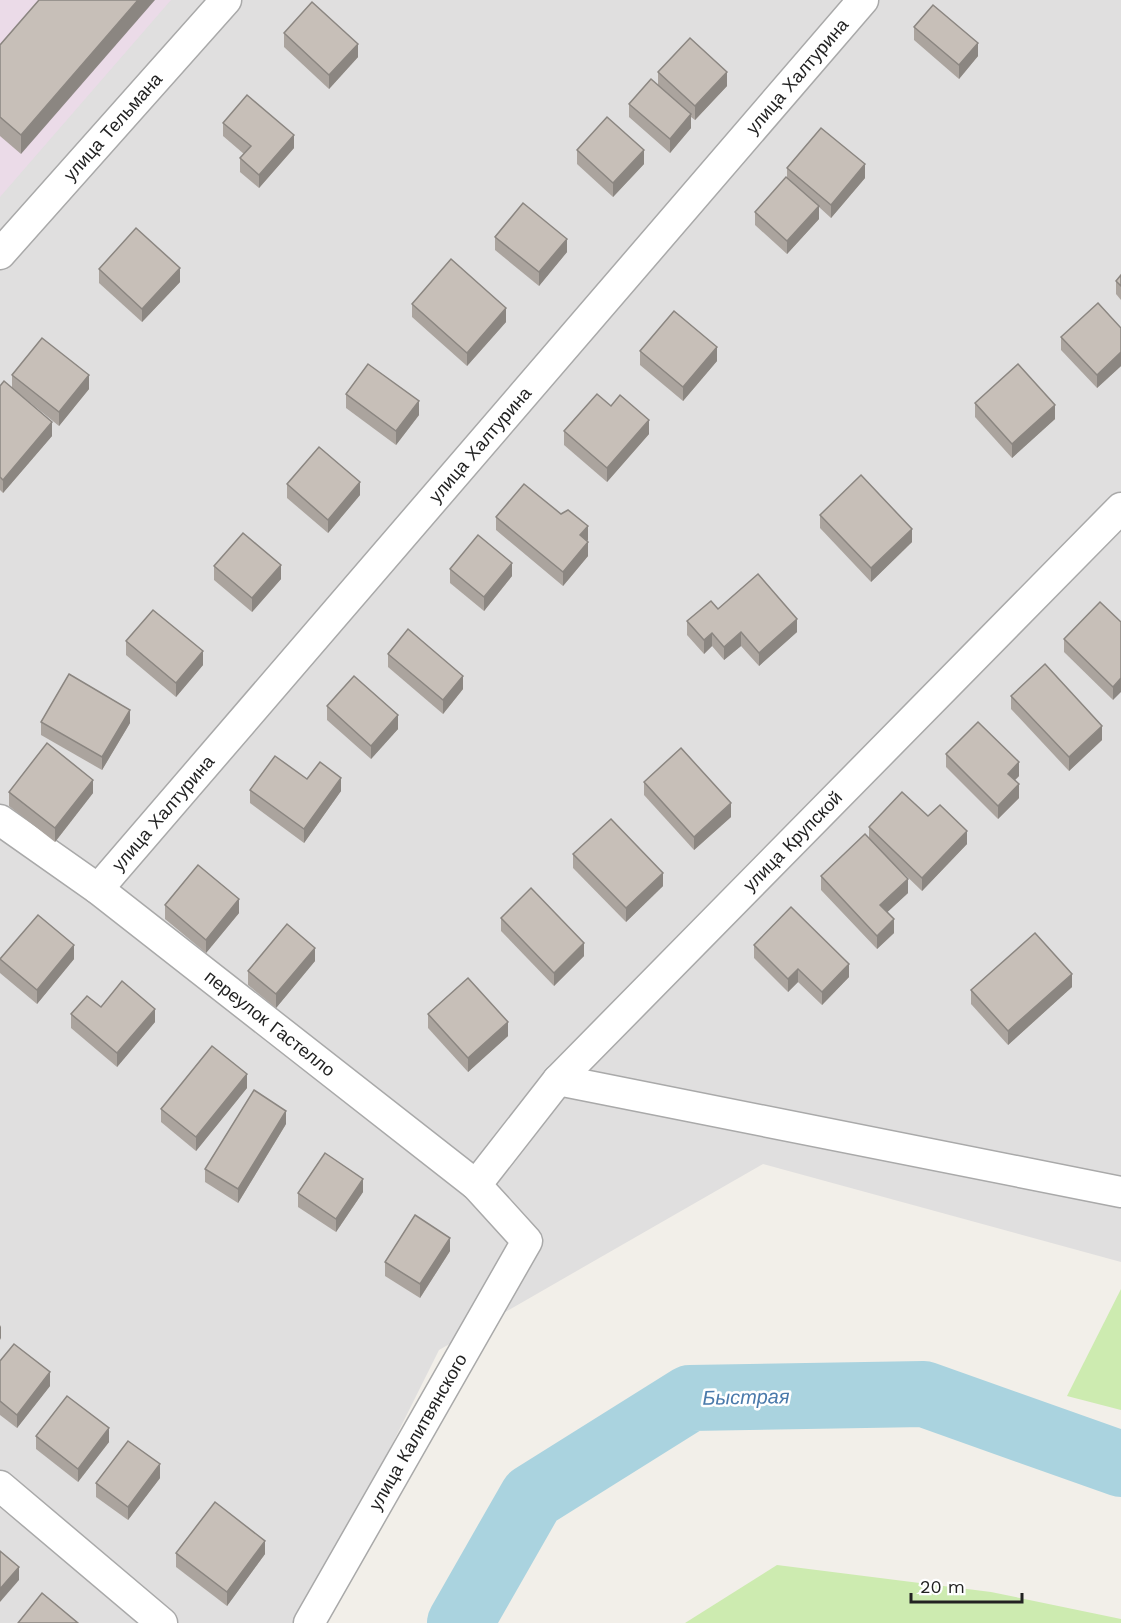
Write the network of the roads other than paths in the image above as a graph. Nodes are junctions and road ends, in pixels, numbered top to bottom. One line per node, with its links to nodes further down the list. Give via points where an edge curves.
1 (226, 0): 3 (street, улица Тельмана)
2 (863, 0): 6 (street, улица Халтурина)
3 (0, 254)
4 (1121, 508): 7 (street, улица Крупской)
5 (0, 820): 6 (street, переулок Гастелло)
6 (98, 889): 8 (street, переулок Гастелло)
7 (558, 1080): 8 (street, улица Крупской); 9 (street)
8 (476, 1185): 10 (street, переулок Гастелло)
9 (1121, 1192)
10 (527, 1241): 13 (street, улица Калитвянского)
11 (0, 1486): 12 (street)
12 (162, 1623)
13 (309, 1623)

